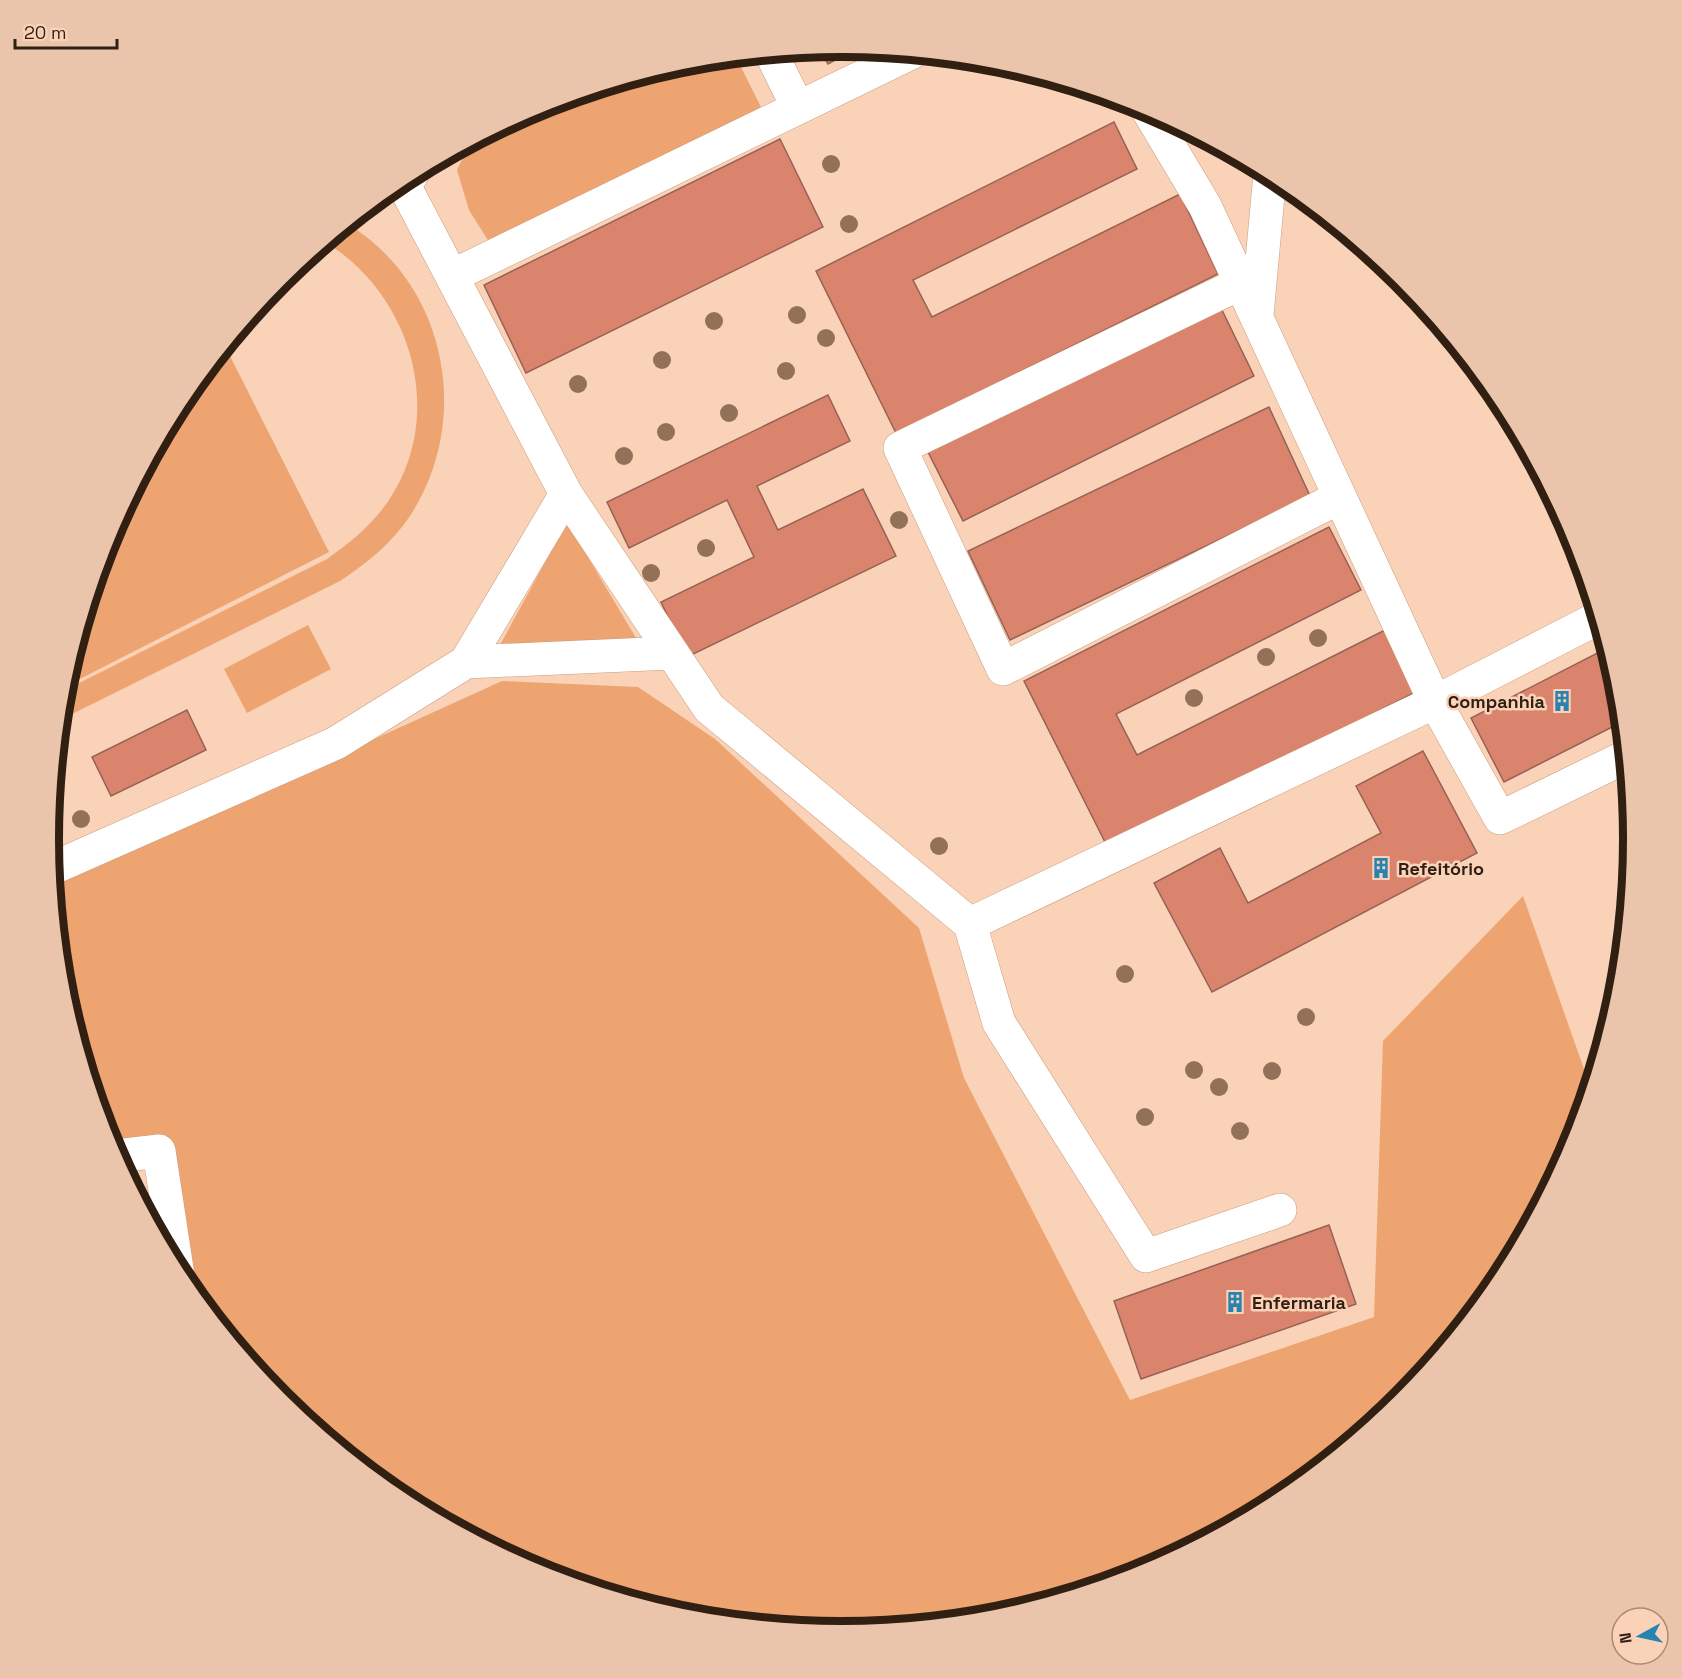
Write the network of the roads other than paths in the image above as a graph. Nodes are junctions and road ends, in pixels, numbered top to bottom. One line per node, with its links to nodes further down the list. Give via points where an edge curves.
1 (898, 60): 3 (lane)
2 (775, 61): 3 (lane)
3 (798, 108): 7 (lane)
4 (1156, 124): 8 (lane, via 1205,206)
5 (1269, 185): 9 (lane)
6 (406, 189): 7 (lane)
7 (452, 276): 10 (lane)
8 (1241, 283): 9 (lane); 11 (lane, via 900,448 1003,669)
9 (1257, 317): 11 (lane)
10 (566, 494): 13 (lane); 14 (lane)
11 (1340, 496): 15 (lane)
12 (1591, 621): 15 (lane)
13 (672, 653): 14 (lane); 18 (lane, via 709,708)
14 (466, 662): 17 (lane, via 336,743)
15 (1435, 702): 16 (lane, via 1500,818); 18 (lane)
16 (1618, 760)
17 (60, 864)
18 (970, 924): 20 (lane, via 999,1023 1146,1256)
19 (126, 1155): 21 (lane, via 159,1151)
20 (1280, 1210)
21 (173, 1245)

